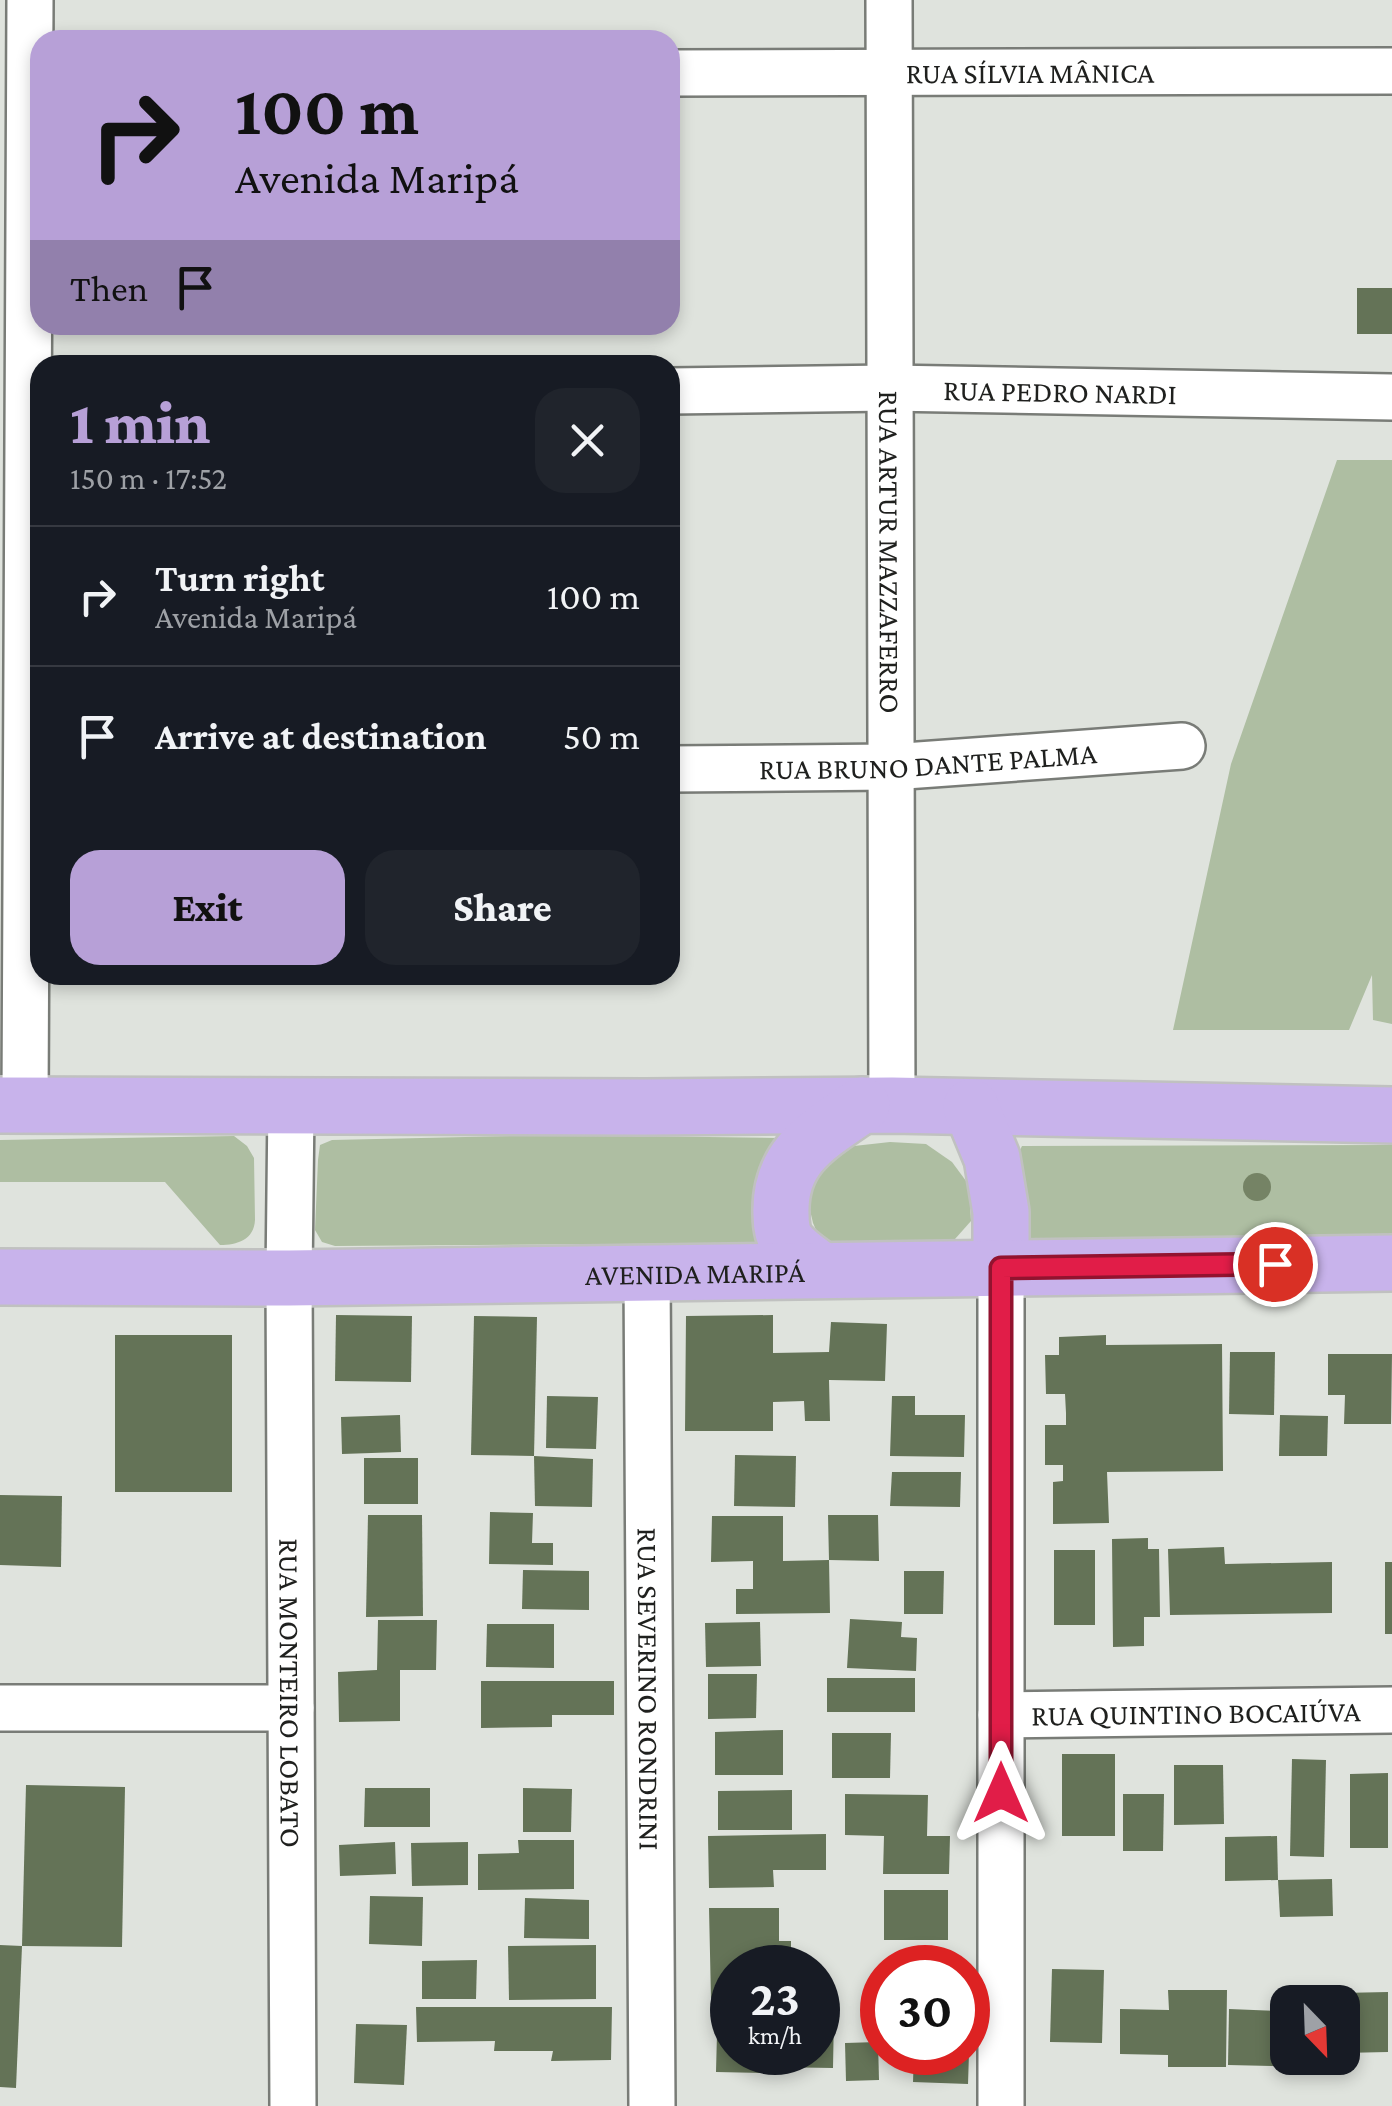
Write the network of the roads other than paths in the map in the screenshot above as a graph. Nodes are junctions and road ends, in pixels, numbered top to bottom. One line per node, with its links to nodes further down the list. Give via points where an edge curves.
1 (30, 0): 6 (street)
2 (889, 0): 4 (street, RUA ARTUR MAZZAFERRO)
3 (1392, 71): 4 (street, RUA SÍLVIA MÂNICA)
4 (889, 72): 5 (street, RUA SÍLVIA MÂNICA); 7 (street, RUA ARTUR MAZZAFERRO)
5 (680, 73)
6 (23, 76): 10 (street)
7 (890, 388): 8 (street, RUA PEDRO NARDI); 9 (street, RUA PEDRO NARDI); 12 (street, RUA ARTUR MAZZAFERRO)
8 (680, 390)
9 (1392, 397)
10 (23, 398): 14 (street)
11 (1182, 746): 12 (street, RUA BRUNO DANTE PALMA)
12 (890, 767): 13 (street, RUA BRUNO DANTE PALMA); 17 (street, RUA ARTUR MAZZAFERRO)
13 (680, 769)
14 (22, 774): 15 (street)
15 (12, 1104): 16 (main road)
16 (291, 1105): 17 (main road); 25 (street, RUA MONTEIRO LOBATO)
17 (877, 1105): 18 (main road); 22 (main road, via 818,1135 780,1192 788,1243)
18 (971, 1107): 19 (main road); 21 (main road, via 992,1158)
19 (1392, 1114)
20 (1392, 1263): 21 (main road, AVENIDA MARIPÁ)
21 (1001, 1268): 22 (main road, AVENIDA MARIPÁ); 29 (street)
22 (820, 1270): 23 (main road, AVENIDA MARIPÁ)
23 (647, 1272): 25 (main road, AVENIDA MARIPÁ); 31 (street, RUA SEVERINO RONDRINI)
24 (0, 1277): 25 (main road, AVENIDA MARIPÁ)
25 (289, 1278): 27 (street, RUA MONTEIRO LOBATO)
26 (0, 1708): 27 (street)
27 (291, 1708): 30 (street, RUA MONTEIRO LOBATO)
28 (1392, 1710): 29 (street, RUA QUINTINO BOCAIÚVA)
29 (1001, 1715): 32 (street)
30 (293, 2106)
31 (652, 2106)
32 (1001, 2106)

